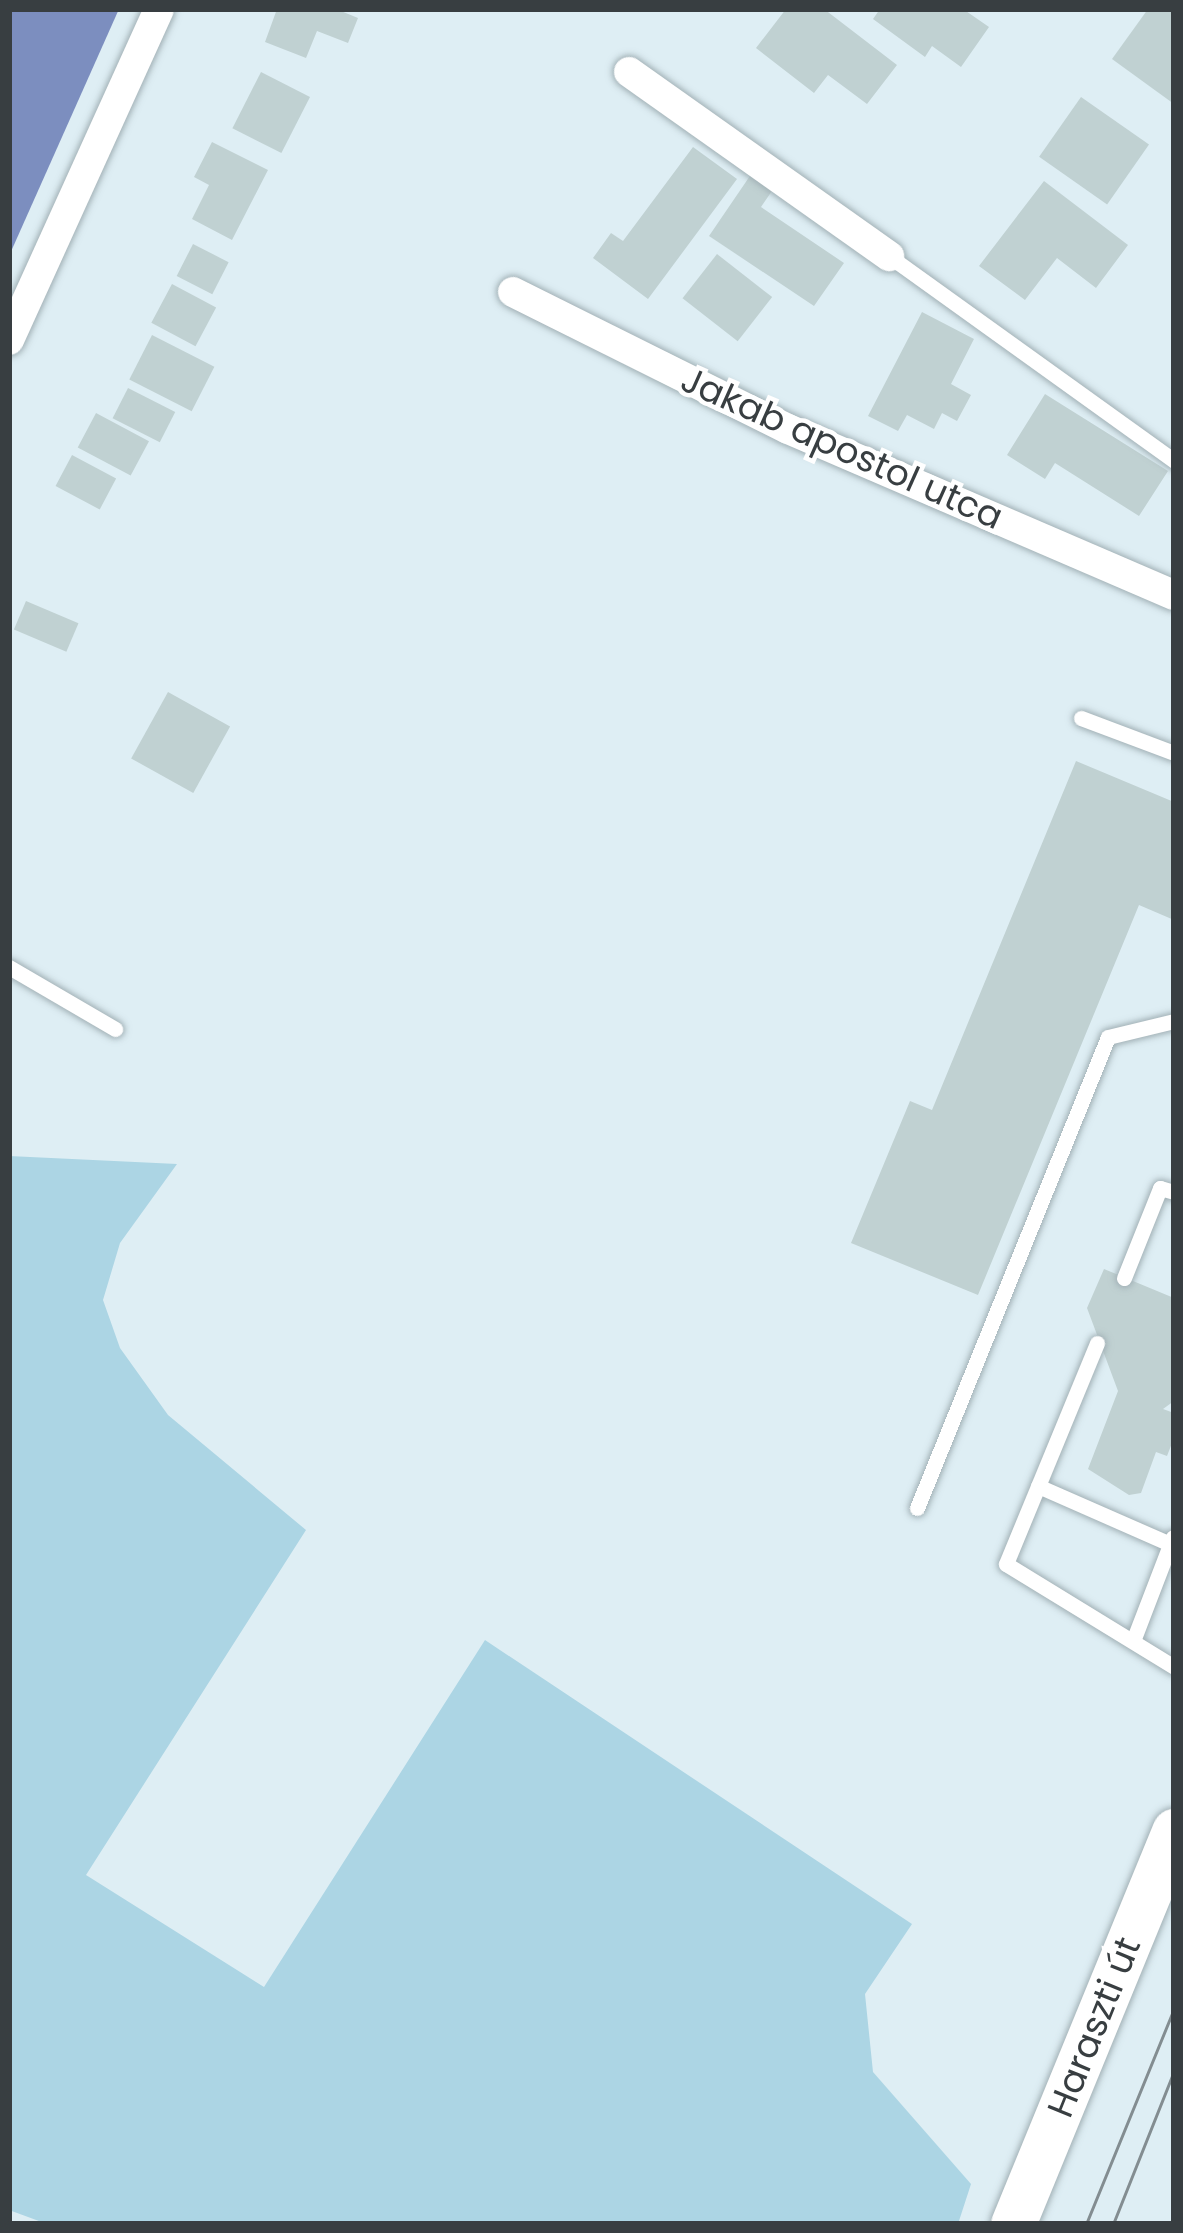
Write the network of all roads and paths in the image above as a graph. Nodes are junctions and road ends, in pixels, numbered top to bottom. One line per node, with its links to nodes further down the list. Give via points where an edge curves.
1 (159, 9): 5 (street)
2 (628, 72): 3 (street)
3 (890, 256): 6 (lane)
4 (513, 292): 7 (street, Jakab apostol utca, via 788,429)
5 (9, 340)
6 (1174, 460)
7 (1174, 595)
8 (1081, 718): 9 (lane)
9 (1174, 753)
10 (9, 967): 12 (lane)
11 (1174, 1021): 17 (lane, via 1108,1037)
12 (115, 1029)
13 (1174, 1192): 14 (lane, via 1160,1188)
14 (1124, 1278)
15 (1097, 1343): 16 (lane)
16 (1038, 1486): 18 (lane); 19 (lane, via 1006,1564)
17 (917, 1508)
18 (1172, 1539): 19 (lane)
19 (1133, 1641): 20 (lane)
20 (1174, 1666)
21 (1174, 1831): 22 (main road, Haraszti út)
22 (1013, 2224)

